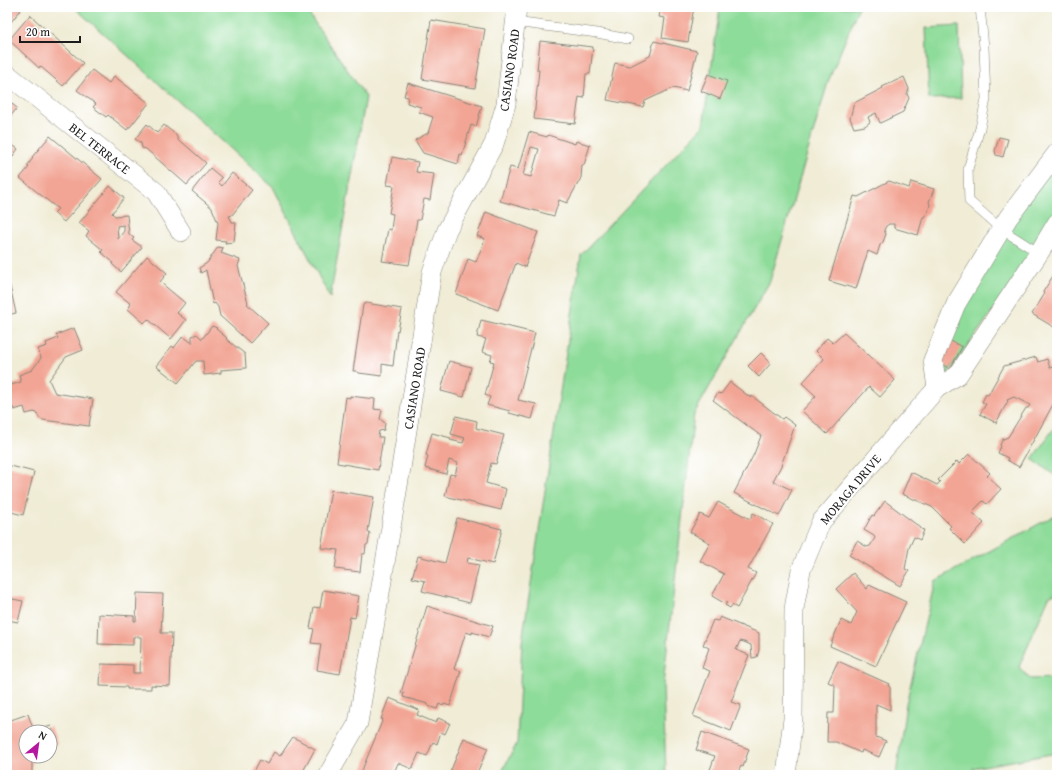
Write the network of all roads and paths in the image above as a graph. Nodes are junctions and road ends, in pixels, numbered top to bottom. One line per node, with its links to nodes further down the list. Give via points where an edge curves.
1 (980, 7): 7 (lane, via 986,99 968,169 969,201)
2 (516, 15): 3 (lane); 11 (street, CASIANO ROAD, via 506,104 494,144 446,230 432,272 358,723)
3 (628, 39)
4 (7, 74): 8 (street, BEL TERRACE, via 156,192)
5 (1057, 153): 7 (street)
6 (1057, 223): 9 (street, MORAGA DRIVE)
7 (1001, 229): 9 (lane); 10 (street, via 956,304 933,360)
8 (181, 232)
9 (1039, 253): 10 (street, MORAGA DRIVE, via 958,375)
10 (937, 388): 12 (street, MORAGA DRIVE, via 821,522 801,570 794,609 793,719)
11 (328, 775)
12 (786, 775)

